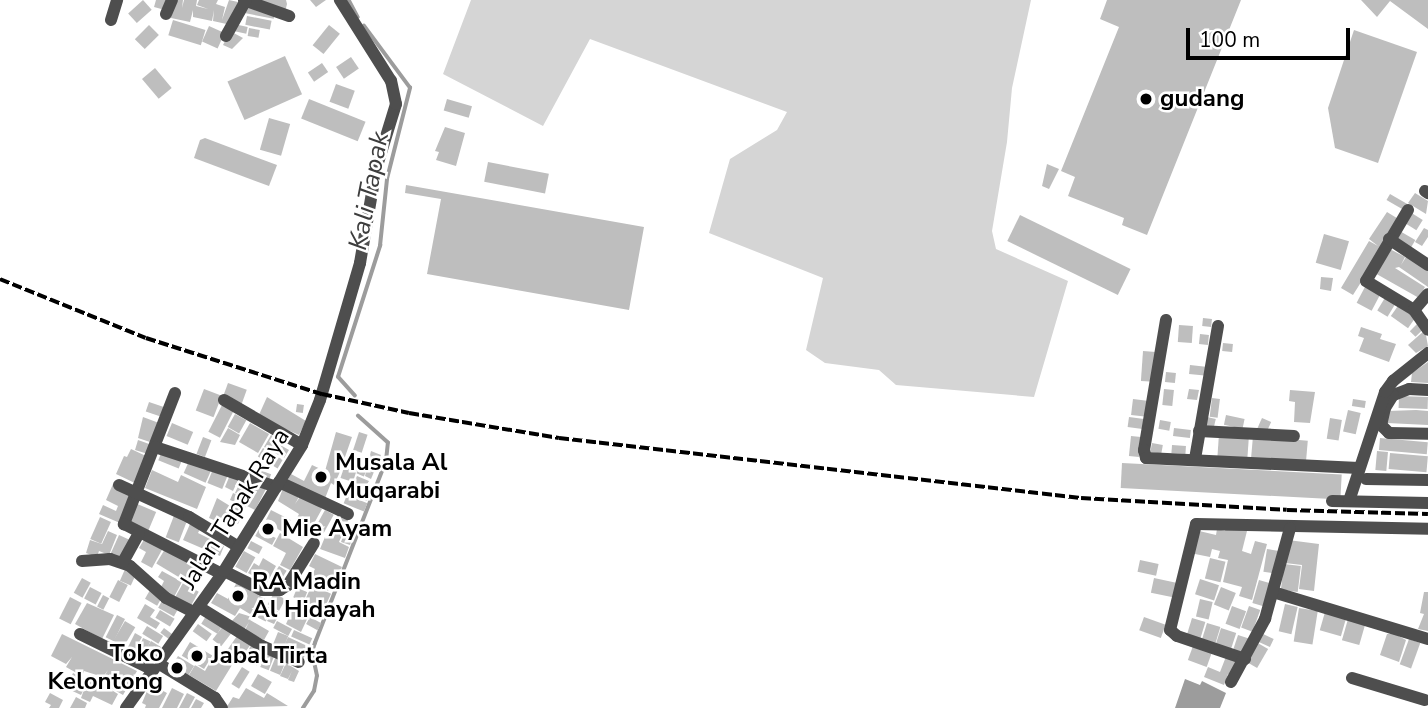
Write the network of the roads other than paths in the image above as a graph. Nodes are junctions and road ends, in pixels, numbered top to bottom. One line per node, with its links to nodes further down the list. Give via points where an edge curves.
1 (117, 0): 7 (street)
2 (172, 0): 5 (street)
3 (245, 0): 6 (street); 8 (street)
4 (340, 0): 24 (street, Jalan Tapak Raya, via 391,81 396,104 376,169 360,262 320,400)
5 (166, 14)
6 (289, 16)
7 (111, 20)
8 (226, 36)
9 (1408, 210): 10 (street)
10 (1389, 239): 11 (street); 13 (street, via 1367,276 1368,284)
11 (1428, 265)
12 (1428, 294): 13 (street)
13 (1414, 310): 16 (street)
14 (1166, 320): 26 (street, via 1144,454 1151,460)
15 (1217, 326): 21 (street)
16 (1428, 330)
17 (1428, 354): 27 (street, via 1385,392)
18 (1428, 390): 22 (street, via 1409,389 1394,395 1381,425 1389,433)
19 (175, 393): 25 (street)
20 (224, 400): 24 (street)
21 (1199, 431): 23 (street); 26 (street)
22 (1428, 434)
23 (1294, 436)
24 (302, 445): 29 (street, Jalan Tapak Raya)
25 (155, 447): 29 (street); 31 (street)
26 (1195, 459): 27 (street)
27 (1362, 473): 28 (street); 33 (street)
28 (1428, 480)
29 (278, 484): 35 (street); 40 (street, Jalan Tapak Raya)
30 (119, 485): 31 (street)
31 (138, 493): 38 (street, via 124,520 125,526); 40 (street)
32 (1332, 500): 33 (street)
33 (1349, 501): 34 (street)
34 (1428, 503)
35 (348, 514)
36 (1290, 527): 37 (street); 44 (street); 48 (street, via 1196,524 1170,630)
37 (1428, 529)
38 (139, 533): 42 (street); 43 (street)
39 (314, 543): 43 (street, via 288,585 280,590 262,590)
40 (237, 546): 43 (street, Jalan Tapak Raya)
41 (82, 561): 42 (street)
42 (122, 562): 45 (street, via 145,576 166,598)
43 (222, 572): 45 (street, Jalan Tapak Raya)
44 (1273, 592): 47 (street); 48 (street)
45 (197, 609): 49 (street); 50 (street, Jalan Tapak Raya)
46 (80, 635): 50 (street)
47 (1428, 639)
48 (1245, 659): 52 (street)
49 (299, 662)
50 (154, 665): 54 (street, Jalan Tapak Raya); 55 (street, via 215,698)
51 (1352, 678): 53 (street)
52 (1231, 682)
53 (1425, 700)
54 (126, 708)
55 (222, 708)

